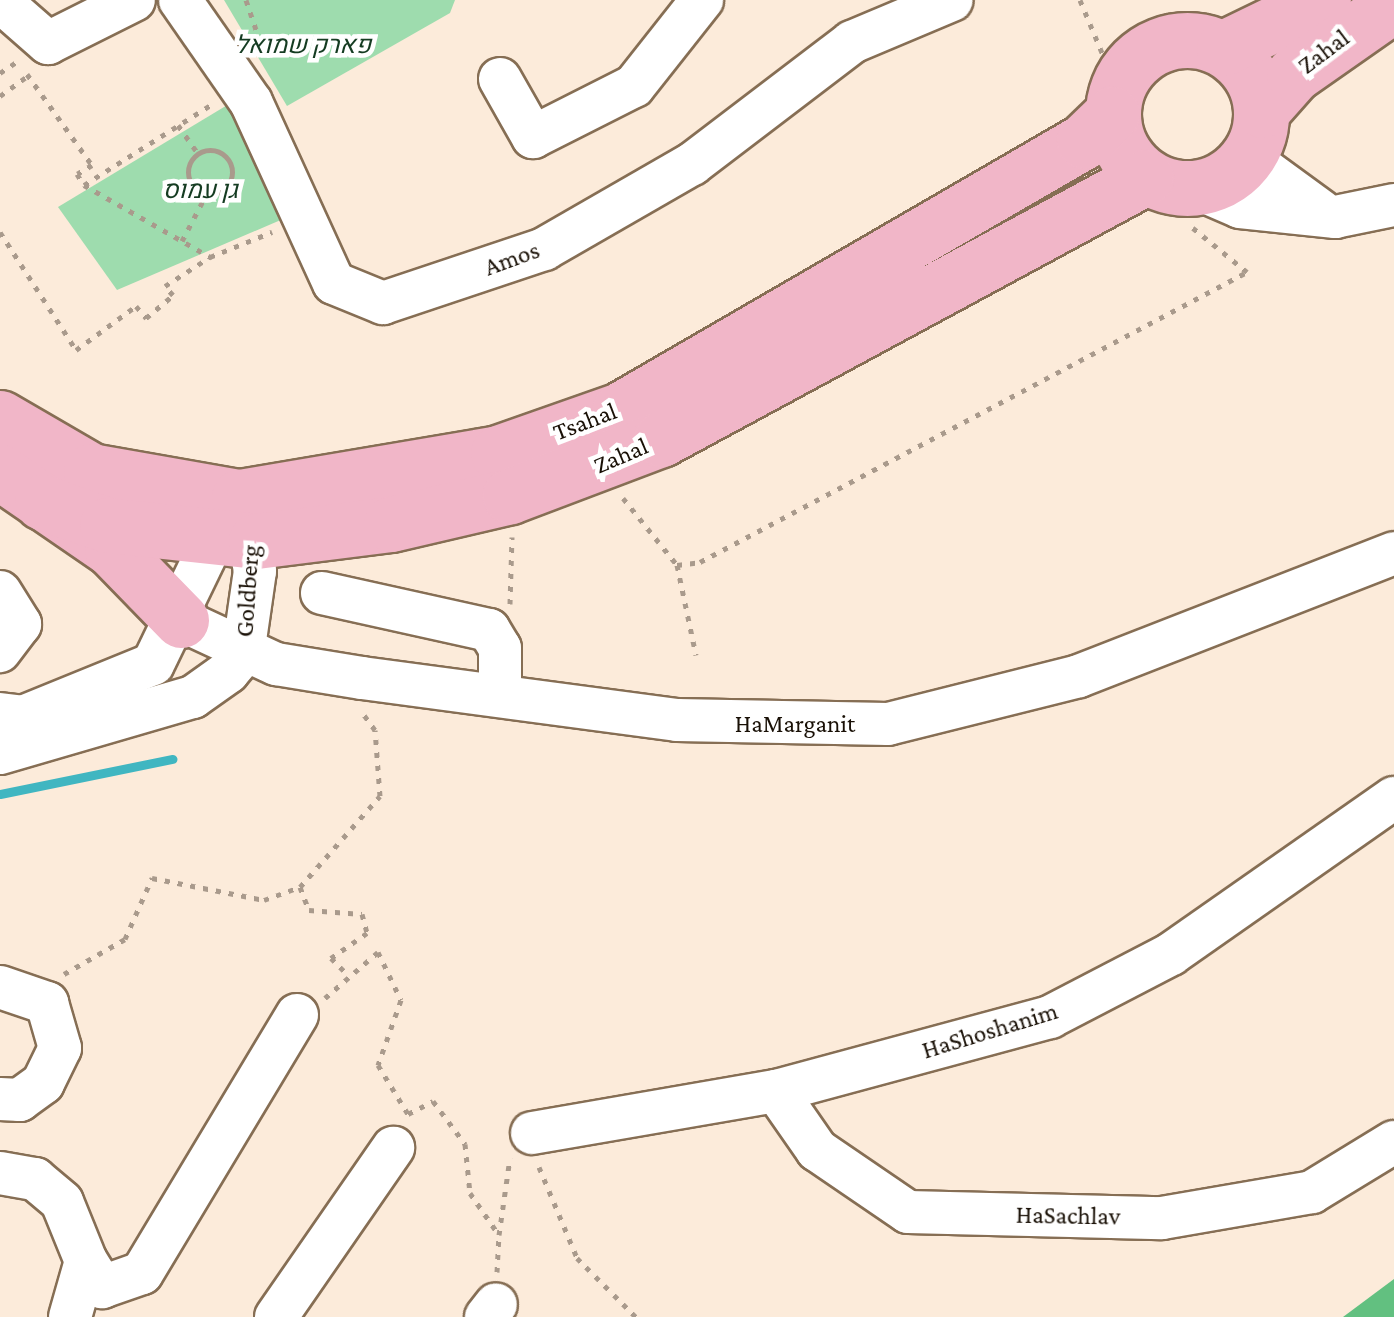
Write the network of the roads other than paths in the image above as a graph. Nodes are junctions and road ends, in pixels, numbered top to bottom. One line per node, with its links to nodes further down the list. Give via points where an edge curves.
1 (134, 0): 6 (street, via 48,43)
2 (180, 0): 4 (street, Amos, via 240,86 334,283 383,303 544,250 692,164 852,42)
3 (702, 0): 9 (street, via 634,86 533,137)
4 (952, 0)
5 (1323, 0): 8 (main road)
6 (0, 1)
7 (1394, 4): 11 (main road, Zahal, via 1294,74)
8 (1224, 48): 10 (main road, via 1182,39 1141,55); 11 (main road, via 1256,85)
9 (500, 79)
10 (1105, 122): 12 (main road, via 1122,150); 17 (main road, Tsahal, via 620,410)
11 (1255, 134): 12 (main road); 14 (street)
12 (1171, 182): 14 (street, via 1240,207); 17 (main road, Zahal, via 661,439 510,496 391,524)
13 (1394, 205): 14 (street)
14 (1335, 217)
15 (0, 418): 17 (main road, Tsahal, via 90,471)
16 (21, 487): 17 (main road, Zahal, via 95,523); 21 (main road, via 112,549)
17 (234, 525): 21 (street, Goldberg); 23 (street, Goldberg)
18 (1394, 553): 24 (street, HaMarganit, via 1080,676 888,724 762,728)
19 (0, 592): 22 (street, via 20,624)
20 (322, 593): 24 (street, via 489,630 500,648)
21 (180, 620): 23 (street, HaMarganit); 25 (street, Goldberg, via 135,677)
22 (0, 651)
23 (243, 654): 24 (street, HaMarganit); 26 (street, Goldberg, via 192,697)
24 (500, 694)
25 (8, 719)
26 (0, 753)
27 (1394, 798): 30 (street, HaShoshanim, via 1171,954 1050,1017)
28 (15, 990): 31 (street, via 59,1024 60,1048 43,1083 20,1100)
29 (297, 1015): 36 (street, via 142,1273 102,1286)
30 (776, 1090): 32 (street, HaShoshanim); 33 (street, HaSachlav, via 817,1150 908,1212 1162,1218 1312,1192)
31 (0, 1099)
32 (532, 1133)
33 (1394, 1142)
34 (393, 1148): 38 (street)
35 (0, 1173): 36 (street, via 35,1179 62,1202)
36 (86, 1261): 37 (street)
37 (70, 1317)
38 (276, 1317)

